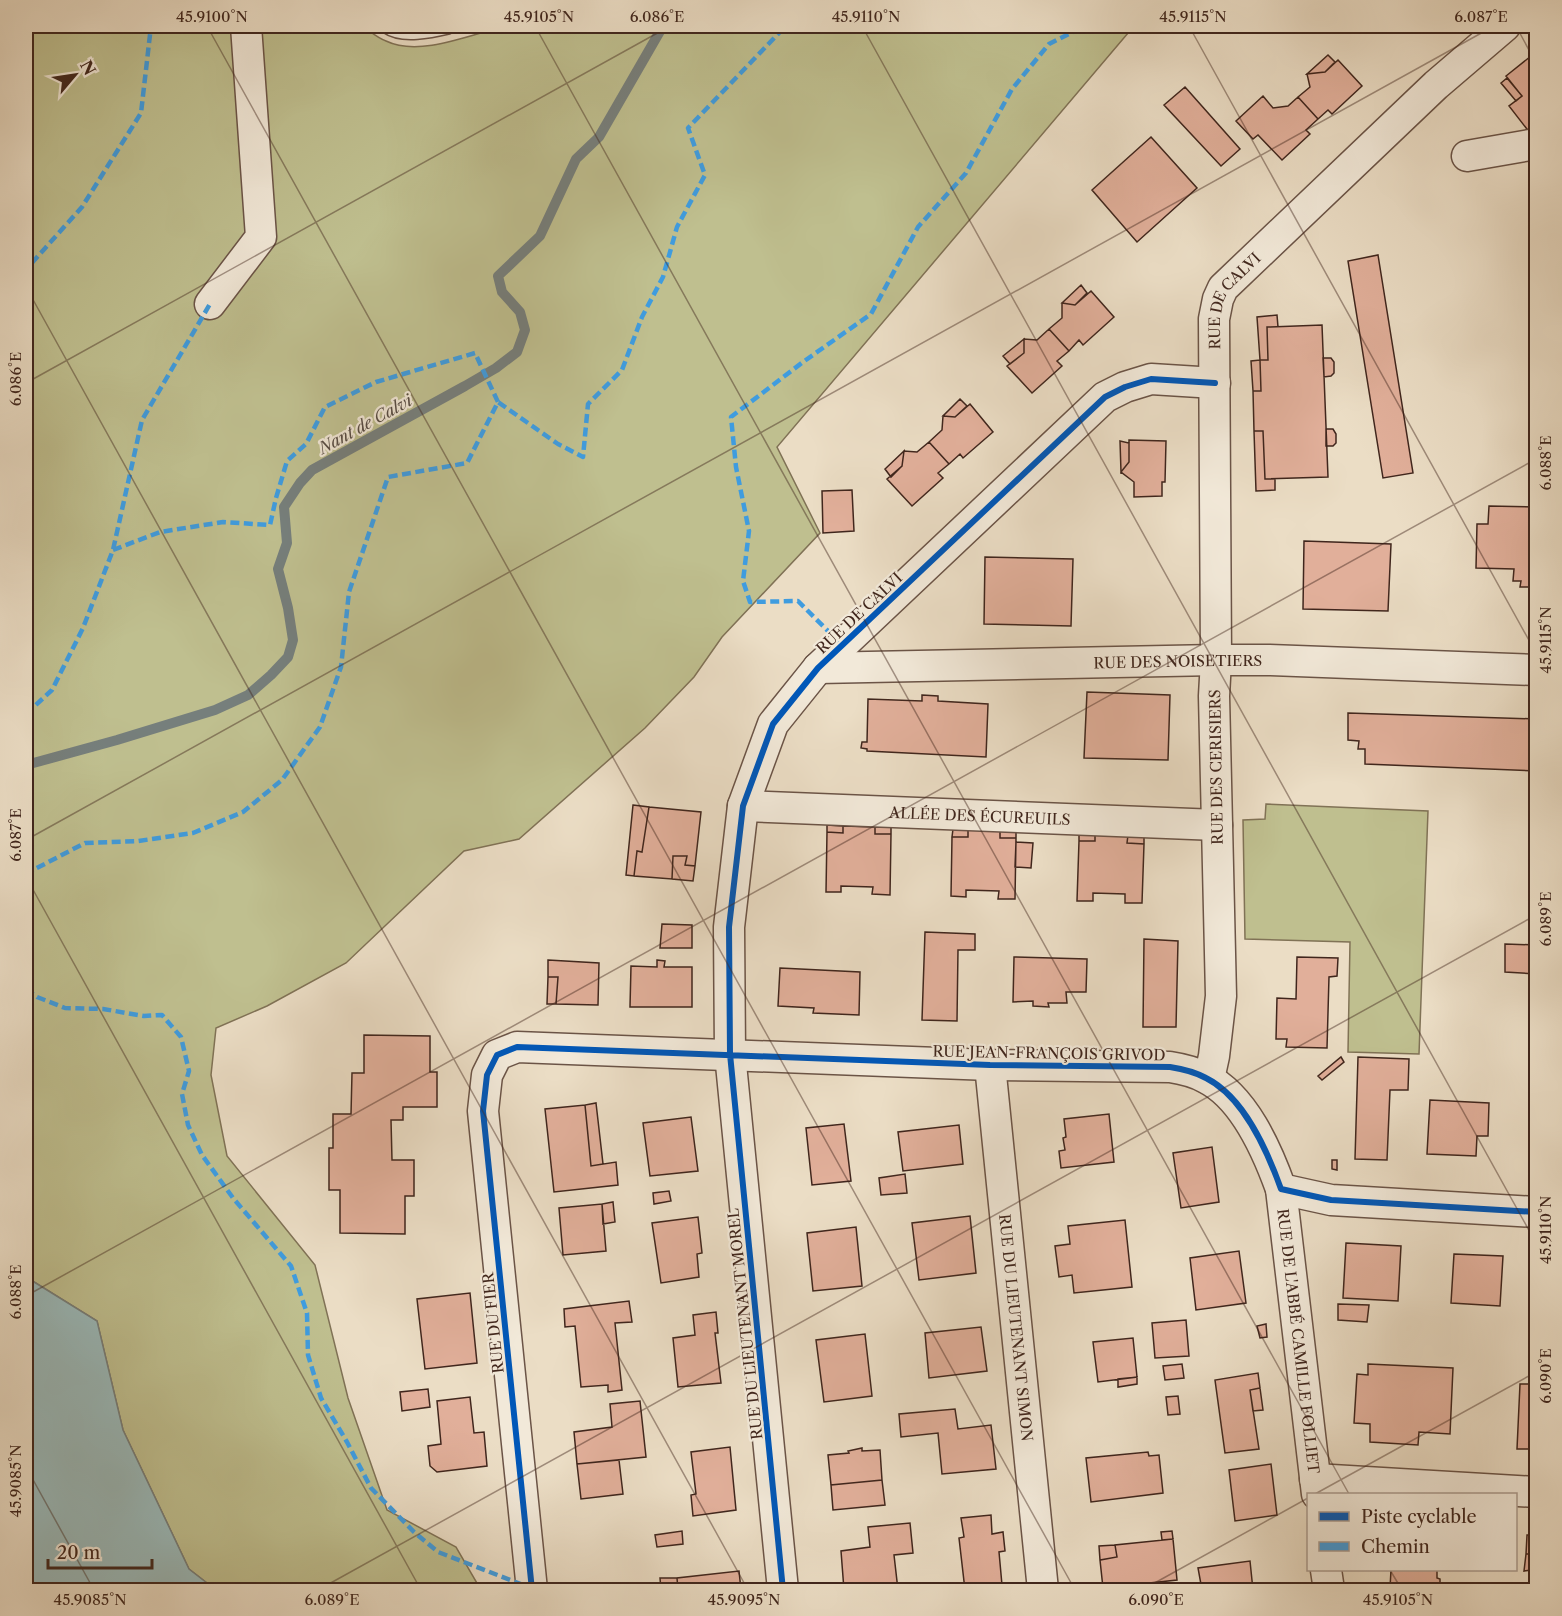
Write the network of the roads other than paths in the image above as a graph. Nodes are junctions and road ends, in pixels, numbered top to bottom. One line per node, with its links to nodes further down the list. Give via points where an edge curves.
1 (246, 26): 7 (street, via 261,237)
2 (388, 26): 3 (lane, via 425,32)
3 (448, 26)
4 (1505, 26): 8 (street, RUE DE CALVI, via 1436,85 1223,288 1214,318)
5 (1536, 144): 6 (street)
6 (1467, 156)
7 (210, 304)
8 (1215, 383): 9 (street, RUE DES CERISIERS); 10 (street, RUE DE CALVI, via 1151,379 1105,397)
9 (1216, 660): 10 (street, RUE DES NOISETIERS); 11 (street, RUE DES NOISETIERS); 13 (street, RUE DES CERISIERS)
10 (819, 668): 12 (street, RUE DE CALVI, via 773,724)
11 (1536, 670)
12 (743, 806): 13 (street, ALLÉE DES ÉCUREUILS); 14 (street, RUE DE CALVI, via 729,927)
13 (1217, 825): 17 (street, RUE DES CERISIERS, via 1221,996)
14 (730, 1054): 15 (street, RUE JEAN-FRANÇOIS GRIVOD, via 517,1047); 16 (street, RUE JEAN-FRANÇOIS GRIVOD); 24 (street, RUE DU LIEUTENANT MOREL)
15 (497, 1055): 23 (street, RUE DU FIER, via 487,1075 483,1111)
16 (990, 1065): 17 (street, RUE JEAN-FRANÇOIS GRIVOD, via 1170,1066); 25 (street, RUE DU LIEUTENANT SIMON)
17 (1209, 1079): 18 (street, RUE JEAN-FRANÇOIS GRIVOD, via 1242,1110 1261,1141)
18 (1281, 1189): 19 (street, via 1331,1200); 20 (street, RUE DE L'ABBÉ CAMILLE FOLLIET)
19 (1536, 1212)
20 (1316, 1487): 21 (street)
21 (1536, 1492)
22 (1326, 1571): 26 (street)
23 (532, 1590)
24 (783, 1590)
25 (1043, 1590)
26 (1329, 1590)

